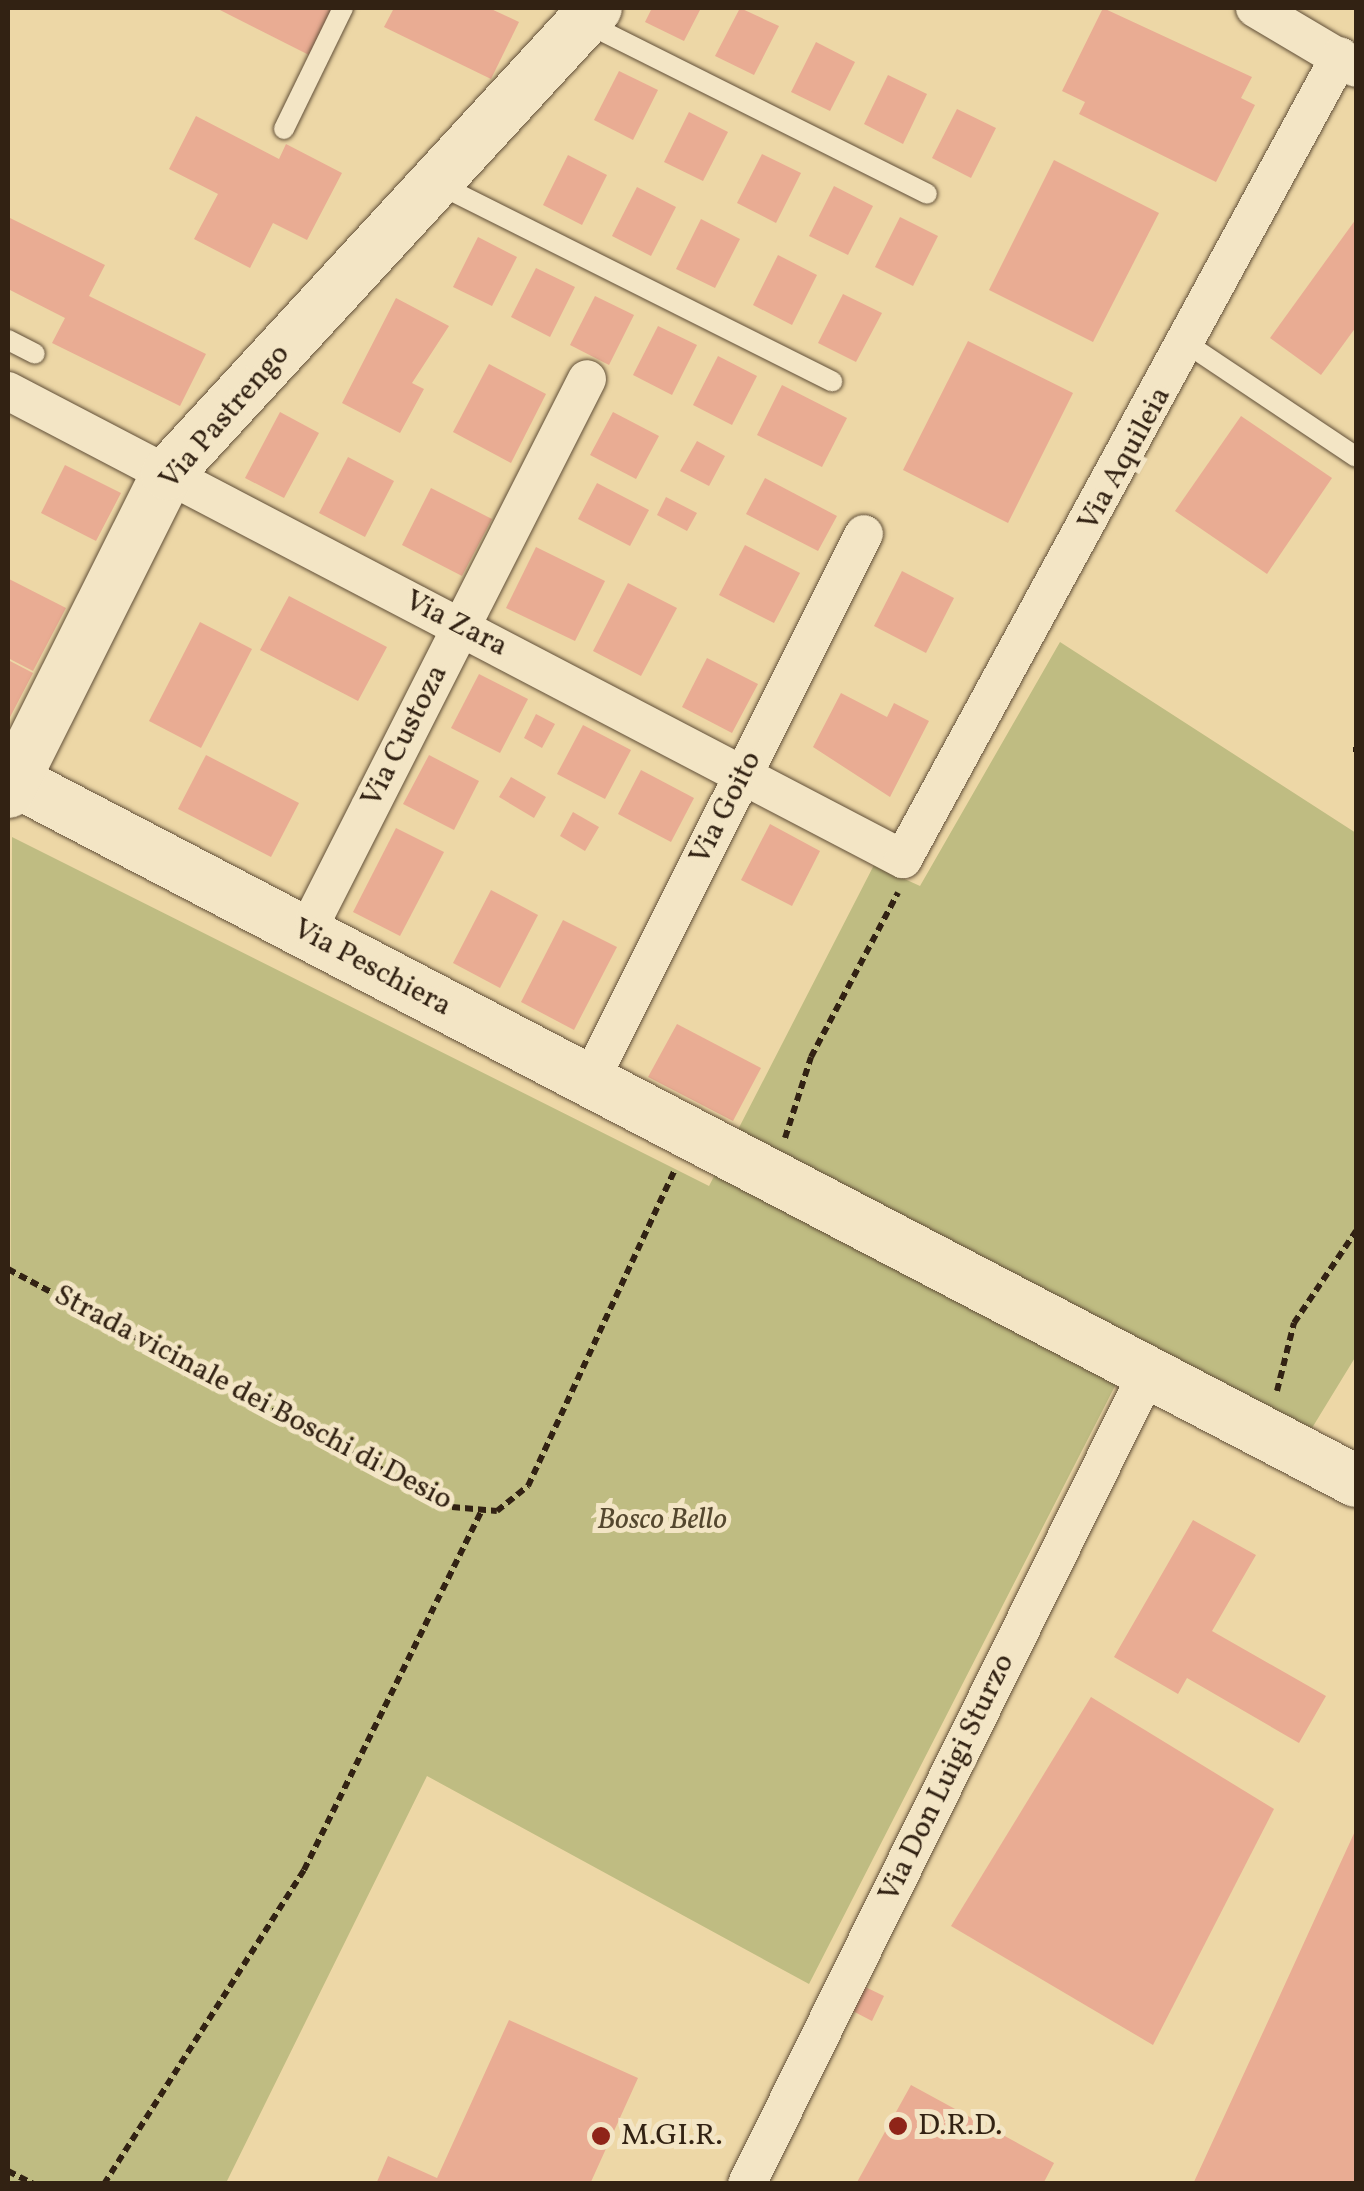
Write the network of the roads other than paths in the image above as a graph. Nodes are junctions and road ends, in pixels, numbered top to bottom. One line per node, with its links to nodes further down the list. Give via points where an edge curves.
1 (343, 8): 5 (lane)
2 (1255, 8): 4 (street)
3 (580, 13): 6 (street, Via Pastrengo); 7 (lane, Via Pastrengo)
4 (1348, 62): 9 (street, Via Aquileia)
5 (284, 129)
6 (438, 184): 12 (lane); 15 (street, Via Pastrengo)
7 (927, 194)
8 (8, 340): 10 (lane)
9 (1189, 345): 14 (lane); 20 (street, Via Aquileia)
10 (35, 354)
11 (587, 379): 17 (street, Via Custoza)
12 (832, 381)
13 (8, 391): 15 (street, Via Zara)
14 (1356, 457)
15 (167, 474): 17 (street, Via Zara); 19 (street, Via Pastrengo)
16 (864, 534): 18 (street, Via Goito)
17 (460, 626): 18 (street, Via Zara); 21 (street, Via Custoza)
18 (744, 773): 20 (street, Via Zara); 22 (street, Via Goito)
19 (10, 783): 21 (street, Via Peschiera)
20 (903, 859)
21 (306, 933): 22 (street, Via Peschiera)
22 (588, 1082): 23 (street, Via Peschiera)
23 (1148, 1372): 24 (street); 25 (street, Via Don Luigi Sturzo)
24 (1356, 1481)
25 (746, 2184)

